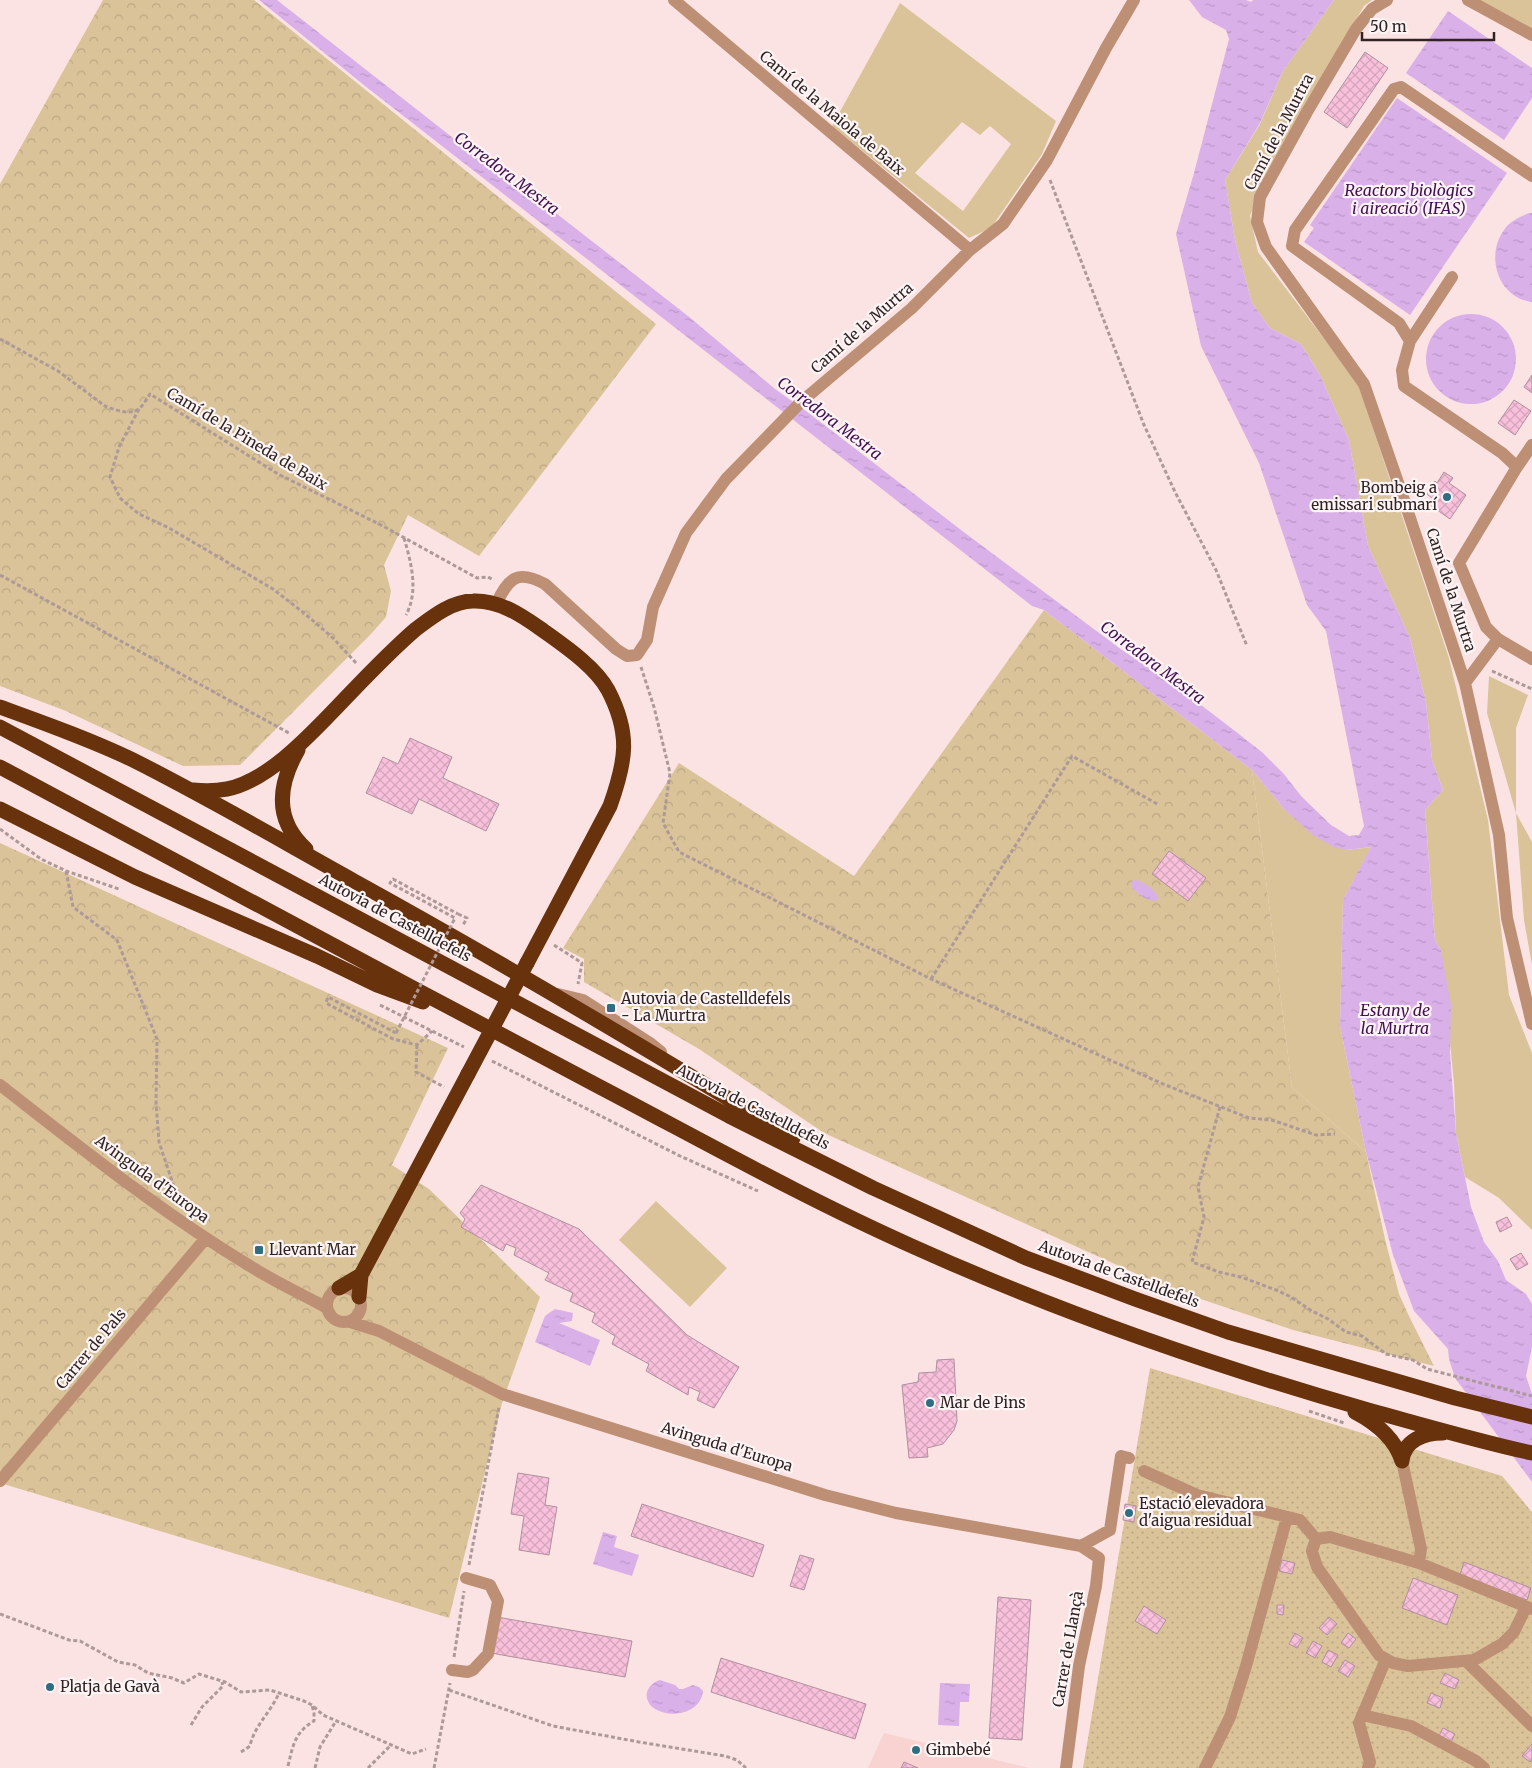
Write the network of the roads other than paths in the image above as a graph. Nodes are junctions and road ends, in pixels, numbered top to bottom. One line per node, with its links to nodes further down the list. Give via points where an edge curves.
1 (674, 0): 7 (street, Camí de la Maiola de Baix)
2 (1134, 0): 7 (street, Camí de la Murtra, via 1043,166 1003,224)
3 (1387, 0): 15 (street, Camí de la Murtra, via 1372,9 1356,30 1307,112 1260,197 1257,222 1266,246 1364,384)
4 (1468, 0): 5 (street)
5 (1532, 35)
6 (1530, 172): 9 (street, via 1402,87 1394,89 1295,230 1292,246 1399,323)
7 (970, 250): 12 (street, Camí de la Murtra, via 912,308 801,402 726,479 686,533 653,607 647,640 637,654 627,656 616,649 545,584 531,576 508,582)
8 (1452, 277): 9 (street)
9 (1410, 341): 11 (street, via 1402,370 1404,386 1502,453)
10 (1530, 452): 11 (street)
11 (1517, 467): 13 (street, via 1459,563 1486,627)
12 (496, 604): 18 (highway, via 471,601 456,604 429,619); 28 (highway, bridge, via 519,614 560,642 604,683 623,729 624,754 619,781 610,806)
13 (1498, 640): 14 (street); 15 (street)
14 (1532, 659)
15 (1465, 683): 24 (street, Camí de la Murtra, via 1499,835 1507,918)
16 (0, 707): 20 (highway, via 104,748)
17 (0, 727): 26 (highway, Autovia de Castelldefels, via 712,1108)
18 (304, 741): 20 (highway, via 253,779 229,789); 22 (highway, via 282,787 283,813 293,835)
19 (0, 767): 23 (highway)
20 (189, 790): 22 (highway)
21 (0, 809): 23 (highway, via 135,876 377,985)
22 (322, 863): 26 (highway, via 549,991)
23 (472, 1020): 35 (highway, via 813,1200 913,1247 1112,1326)
24 (1532, 1024)
25 (0, 1085): 27 (street, Avinguda d'Europa)
26 (874, 1188): 36 (highway, Autovia de Castelldefels, via 1026,1258 1228,1332 1454,1398)
27 (206, 1238): 29 (street, Avinguda d'Europa); 42 (street, Carrer de Pals)
28 (361, 1275): 30 (highway); 31 (highway)
29 (292, 1289): 30 (street, Avinguda d'Europa); 32 (street, Avinguda d'Europa)
30 (337, 1290): 31 (street, via 351,1289); 32 (street, via 328,1299)
31 (360, 1303): 33 (street, via 356,1318); 34 (street, Avinguda d'Europa)
32 (327, 1308): 33 (street, via 333,1319)
33 (350, 1322): 34 (street, Avinguda d'Europa)
34 (379, 1331): 45 (street, Avinguda d'Europa, via 502,1394 816,1492 896,1513)
35 (1318, 1395): 37 (highway); 40 (highway, via 1373,1422 1392,1440)
36 (1532, 1417)
37 (1454, 1434): 38 (highway); 40 (highway, via 1435,1433 1418,1438 1408,1445)
38 (1532, 1453)
39 (1129, 1458): 45 (street, via 1121,1456 1110,1530)
40 (1402, 1462): 46 (street, via 1421,1549)
41 (1144, 1471): 43 (street, via 1197,1494)
42 (0, 1481)
43 (1287, 1517): 44 (street, via 1300,1520); 56 (street, via 1244,1675 1230,1717)
44 (1316, 1539): 46 (street, via 1330,1537); 49 (street, via 1312,1551 1317,1567 1379,1655)
45 (1081, 1546): 55 (street, Carrer de Llançà, via 1099,1558 1079,1666)
46 (1419, 1563): 48 (street)
47 (466, 1578): 51 (street, via 490,1585 498,1601 488,1654 473,1670)
48 (1529, 1608): 50 (street, via 1502,1644 1474,1660)
49 (1386, 1659): 50 (street, via 1408,1666); 52 (street)
50 (1466, 1661): 53 (street)
51 (452, 1670)
52 (1362, 1715): 54 (street, via 1359,1723); 57 (street, via 1411,1726)
53 (1532, 1726)
54 (1371, 1766)
55 (1066, 1768)
56 (1205, 1768)
57 (1484, 1768)

